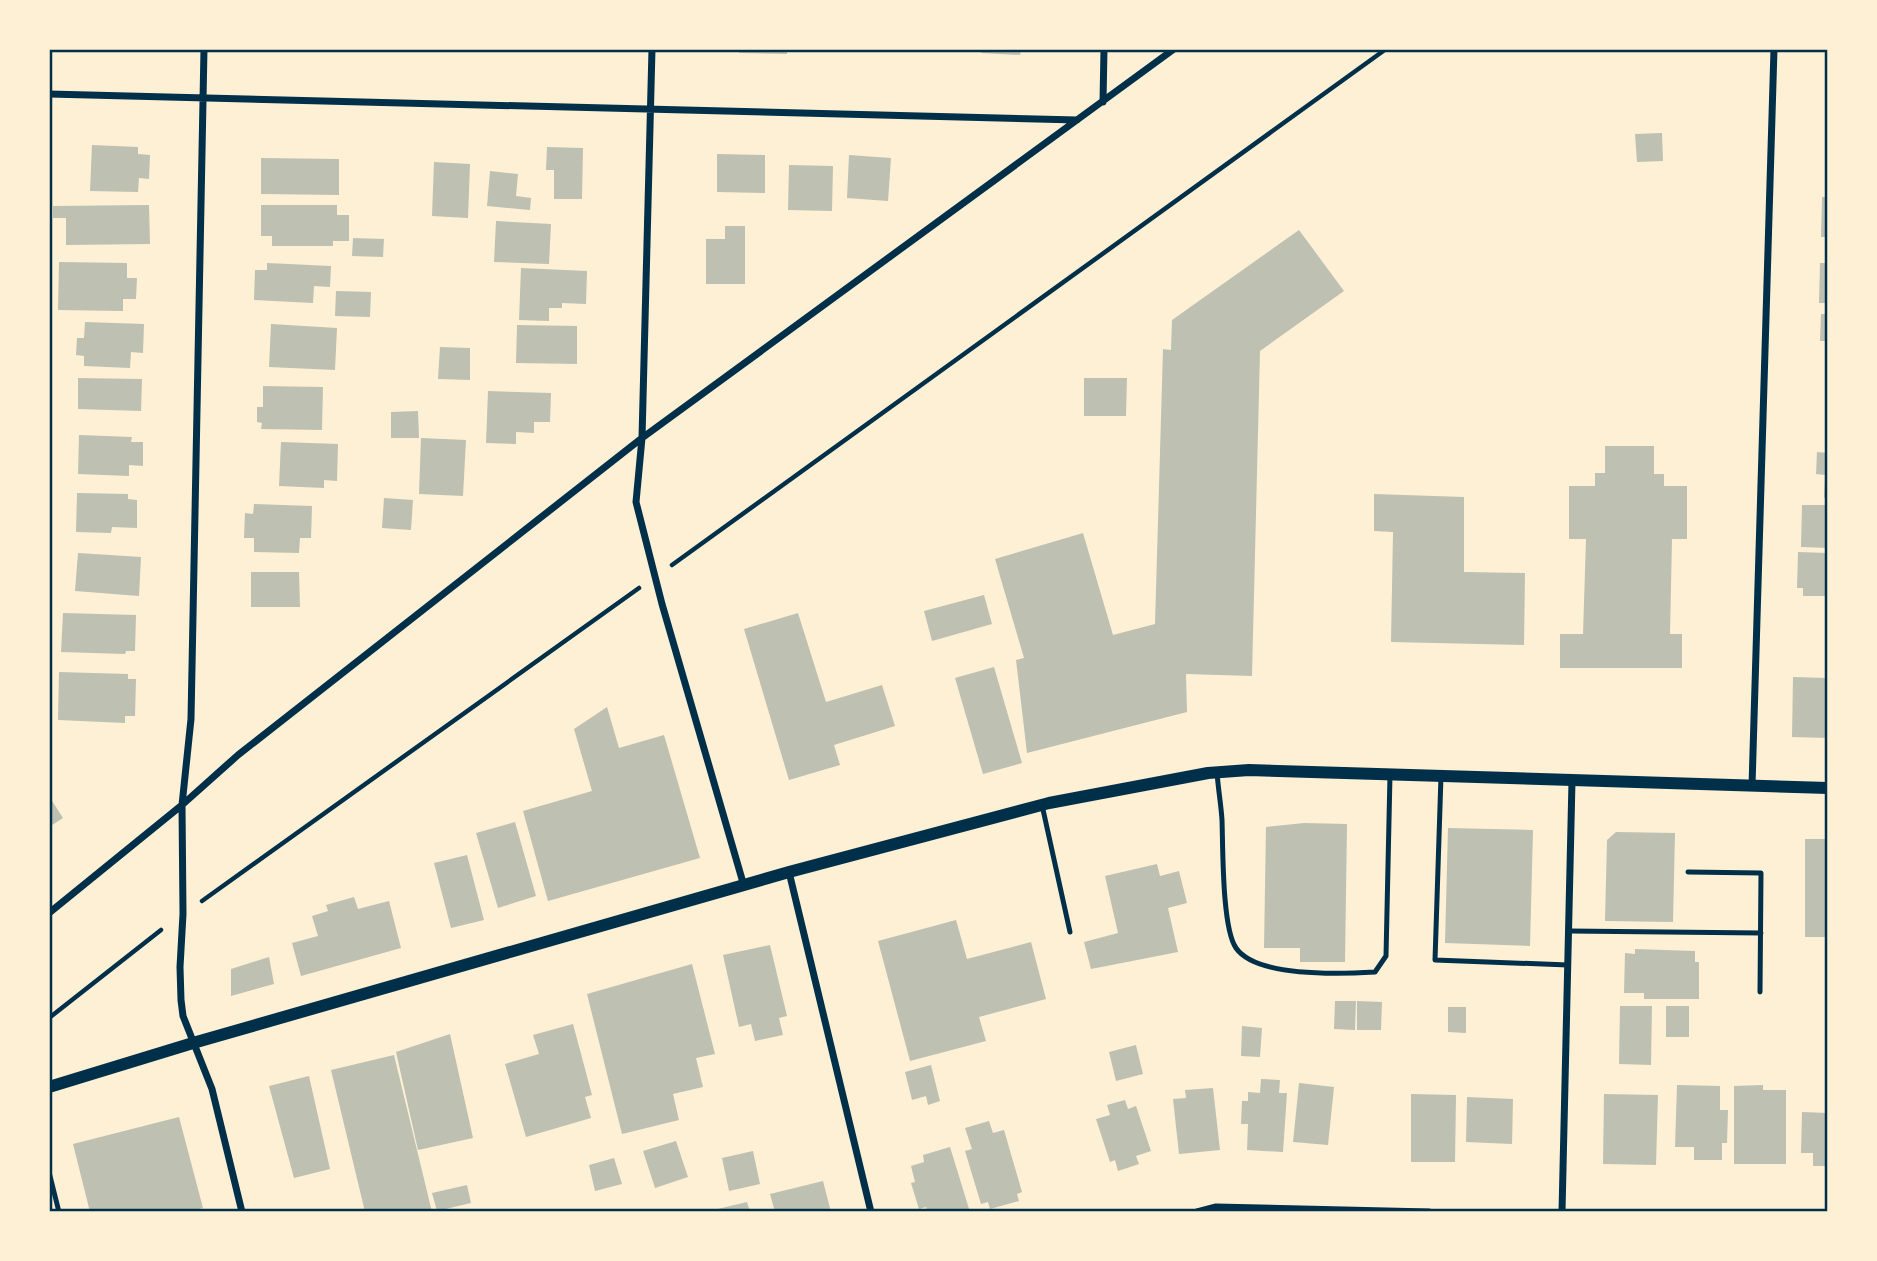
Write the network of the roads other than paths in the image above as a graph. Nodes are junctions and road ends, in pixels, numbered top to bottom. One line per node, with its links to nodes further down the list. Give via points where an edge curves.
1 (204, 49): 7 (street)
2 (652, 49): 9 (street)
3 (1104, 49): 8 (street)
4 (1174, 49): 8 (street)
5 (1774, 49): 16 (street)
6 (49, 94): 7 (street)
7 (202, 98): 9 (street); 18 (street, via 191,719)
8 (1103, 102): 10 (street)
9 (650, 110): 10 (street); 11 (street)
10 (1078, 120): 11 (street)
11 (642, 438): 18 (street, via 249,747); 22 (street, via 636,502)
12 (1217, 772): 13 (street); 13 (lane, via 1226,915 1235,947 1251,962 1279,970 1349,974 1375,972 1386,956); 19 (street)
13 (1390, 775): 14 (street)
14 (1441, 776): 15 (street); 27 (lane, via 1434,960)
15 (1572, 781): 16 (street); 24 (street)
16 (1752, 786): 17 (street)
17 (1828, 788)
18 (182, 805): 23 (street); 29 (street, via 181,1000)
19 (1042, 805): 20 (street); 25 (lane)
20 (789, 872): 22 (street); 34 (street)
21 (1688, 872): 26 (lane, via 1761,873)
22 (744, 886): 29 (street)
23 (49, 913)
24 (1569, 931): 26 (lane); 27 (street)
25 (1070, 932)
26 (1760, 933): 28 (lane)
27 (1568, 965): 37 (street)
28 (1760, 992)
29 (193, 1043): 30 (street); 33 (street, via 212,1089)
30 (49, 1087)
31 (49, 1172): 32 (lane)
32 (59, 1212)
33 (242, 1212)
34 (871, 1212)
35 (1197, 1212): 36 (street, via 1216,1207)
36 (1429, 1212)
37 (1562, 1212)

